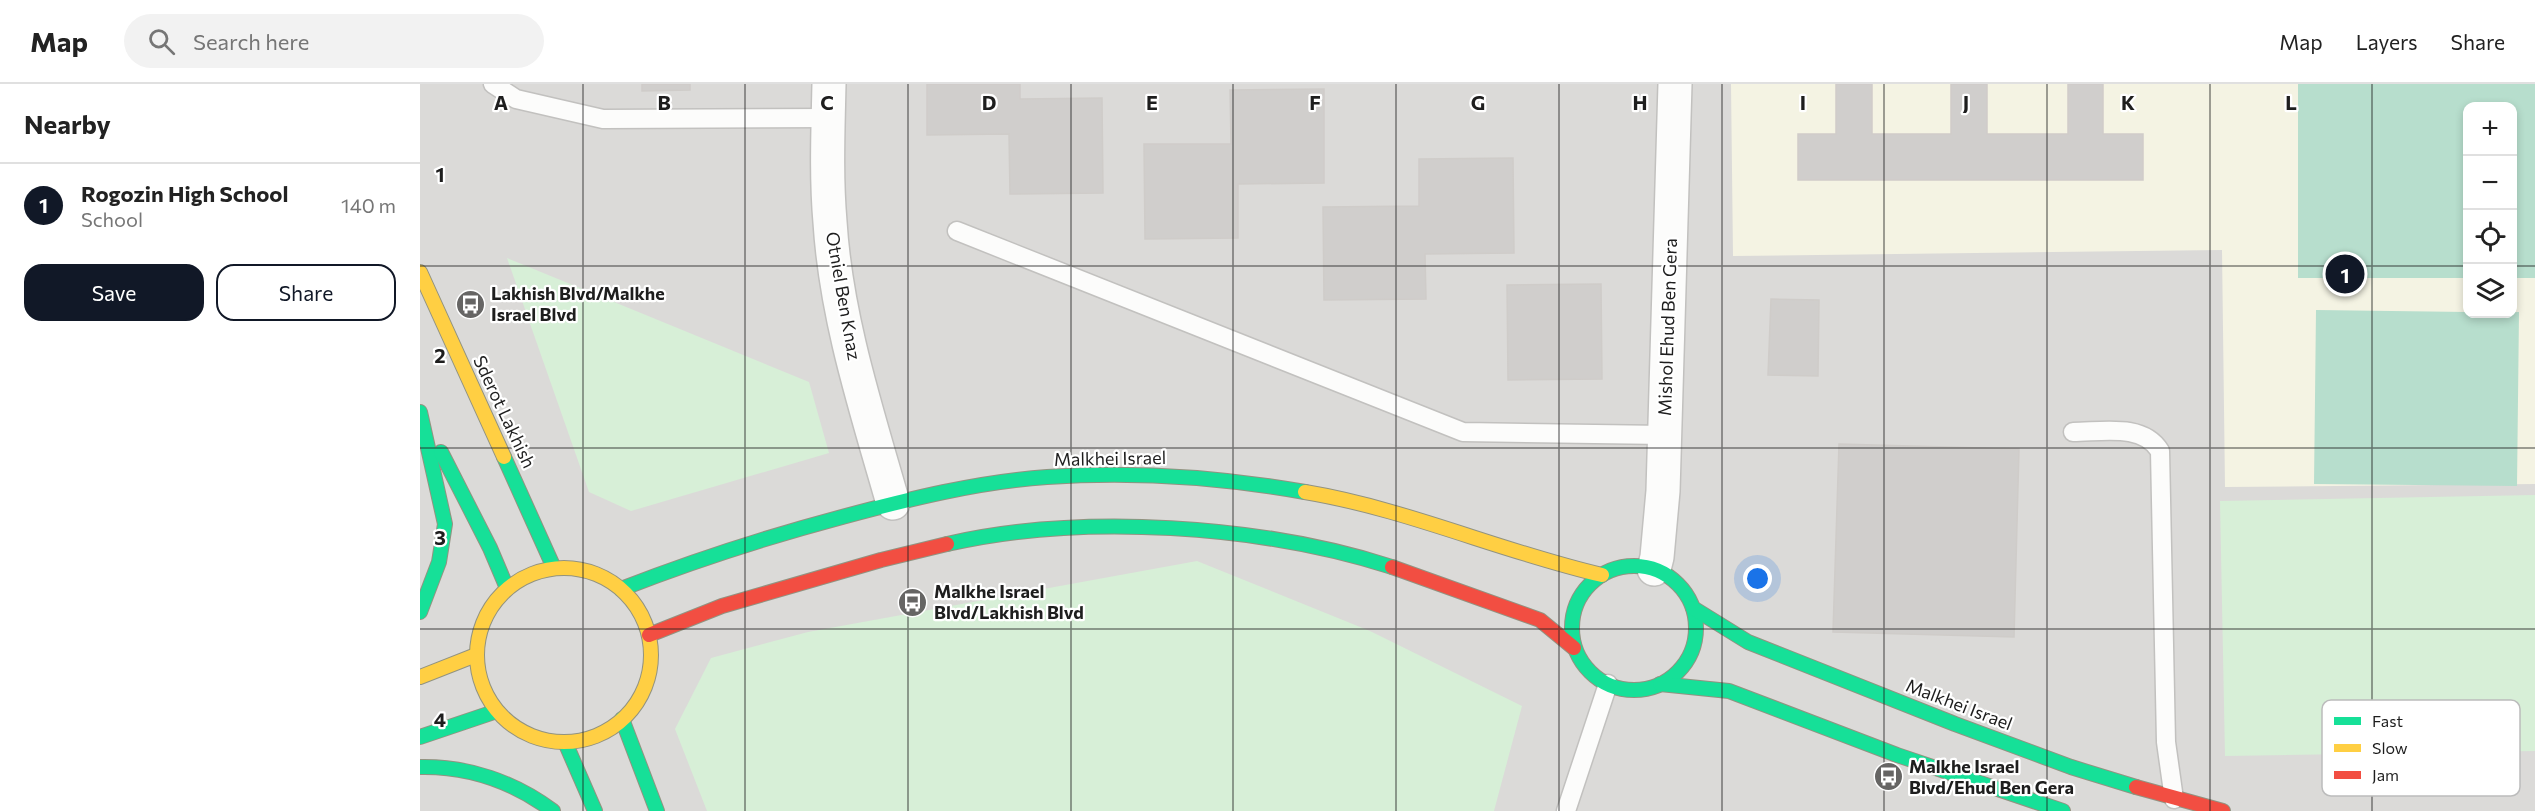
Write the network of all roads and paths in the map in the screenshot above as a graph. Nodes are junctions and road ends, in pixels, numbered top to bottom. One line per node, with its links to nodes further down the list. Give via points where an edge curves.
1 (493, 84): 4 (lane, via 516,99 603,119)
2 (829, 84): 4 (street, Otniel Ben Knaz)
3 (1675, 84): 9 (street, Mishol Ehud Ben Gera)
4 (829, 118): 10 (street, Otniel Ben Knaz, via 830,223 840,301)
5 (957, 231): 9 (lane, via 1463,432)
6 (420, 272): 11 (street, Sderot Lakhish)
7 (420, 412): 14 (street); 17 (street, via 445,524 439,562)
8 (2073, 432): 29 (lane, via 2135,432 2146,435 2160,451 2166,742)
9 (1665, 435): 12 (street, Mishol Ehud Ben Gera)
10 (893, 503): 13 (street, Malkhei Israel, via 1002,482 1075,475 1157,474 1331,496 1415,518 1564,568); 15 (street, Malkhei Israel, via 745,544)
11 (554, 568): 14 (street); 15 (street, via 590,572)
12 (1654, 569): 13 (street, via 1618,567); 16 (street, via 1684,592)
13 (1602, 575): 19 (street, via 1586,588 1575,606 1571,627)
14 (507, 588): 20 (street, via 482,625)
15 (621, 589): 18 (street, via 639,610)
16 (1693, 608): 23 (street, via 1696,626 1687,660); 29 (street, Malkhei Israel, via 1748,642 2071,767)
17 (420, 612)
18 (649, 635): 19 (street, via 722,606 881,560 962,542 1047,530 1107,528 1250,536 1352,554 1540,620); 25 (street, via 651,666 647,681 642,695)
19 (1574, 648): 22 (street, via 1582,663)
20 (476, 655): 21 (street); 24 (street, via 482,685)
21 (420, 677)
22 (1608, 684): 23 (street, via 1625,689); 33 (lane)
23 (1660, 684): 34 (street, via 1729,691 1897,755)
24 (498, 711): 26 (street); 27 (street, via 528,734)
25 (622, 719): 27 (street, via 602,733); 32 (street)
26 (420, 737)
27 (565, 742): 31 (street)
28 (420, 767): 30 (street, via 462,770 503,783 539,799)
29 (2174, 799): 35 (street, Malkhei Israel)
30 (553, 811)
31 (595, 811)
32 (657, 811)
33 (1566, 811)
34 (2063, 811)
35 (2223, 811)

